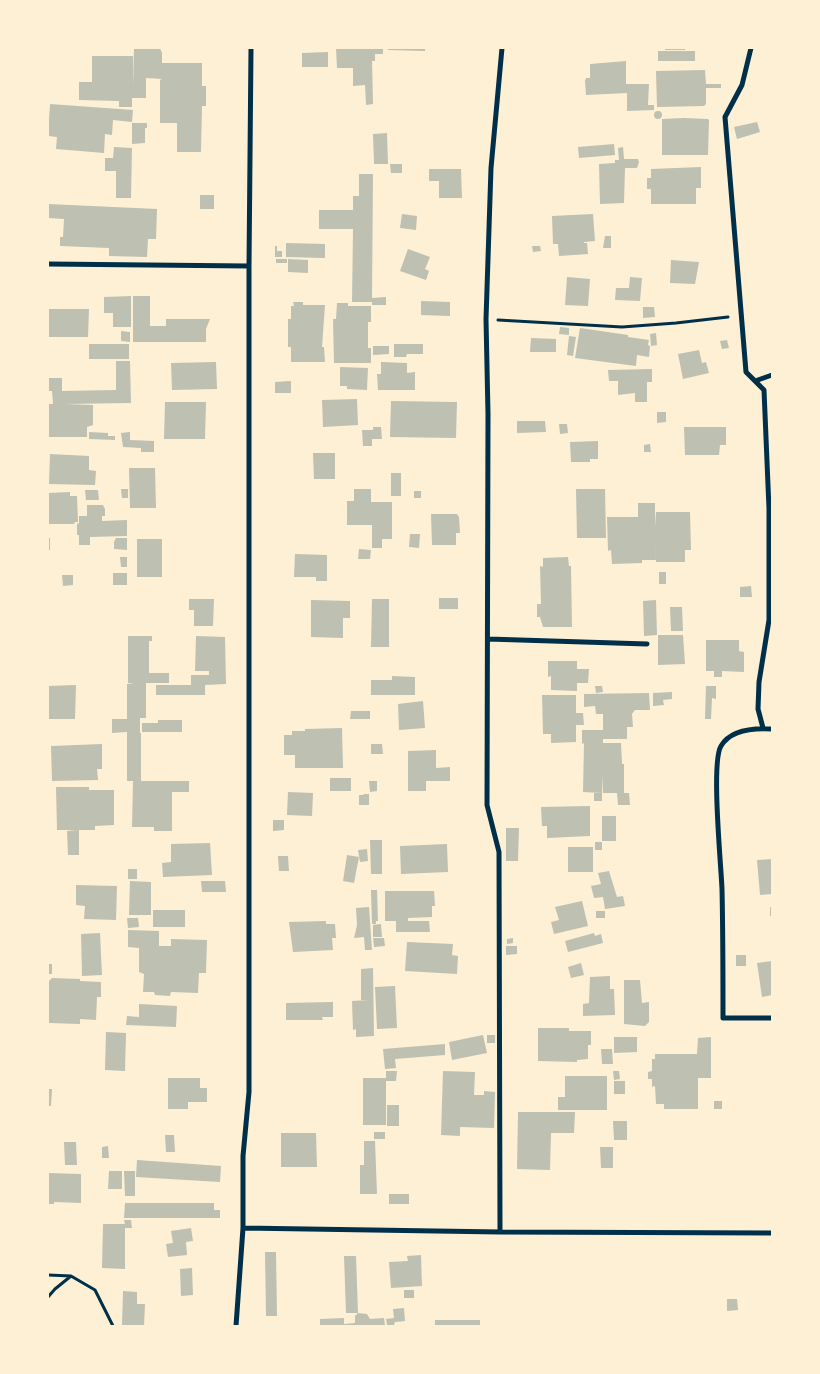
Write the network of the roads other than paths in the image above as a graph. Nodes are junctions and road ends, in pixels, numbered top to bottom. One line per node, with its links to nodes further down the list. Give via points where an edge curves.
1 (251, 48): 5 (street)
2 (502, 48): 8 (street, via 491,168 486,319)
3 (751, 48): 7 (street, via 742,84 725,117 746,372)
4 (48, 264): 5 (street)
5 (248, 266): 13 (street, via 249,1092 243,1156)
6 (772, 375): 7 (street)
7 (755, 380): 10 (street, via 764,390 769,509 769,620 758,709)
8 (488, 639): 9 (street); 14 (street, via 487,805 499,852)
9 (646, 644)
10 (763, 728): 11 (street); 12 (street, via 741,731 729,737 720,746 717,760 723,1018)
11 (772, 728)
12 (772, 1018)
13 (243, 1228): 14 (street); 16 (street)
14 (500, 1232): 15 (street)
15 (772, 1233)
16 (236, 1326)

